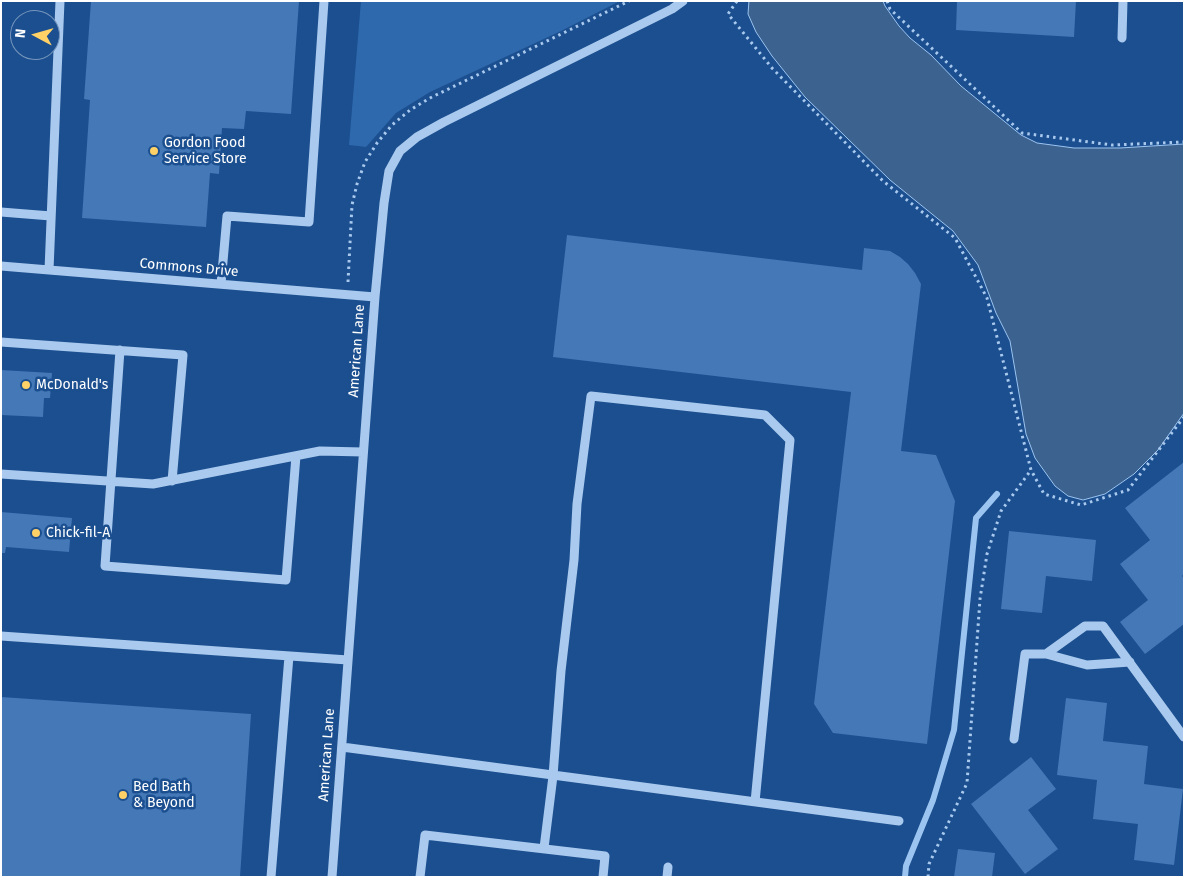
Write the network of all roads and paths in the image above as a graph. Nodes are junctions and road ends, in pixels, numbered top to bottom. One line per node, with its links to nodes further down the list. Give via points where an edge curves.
1 (60, 1): 10 (street)
2 (324, 1): 13 (street, via 309,222 227,216)
3 (683, 1): 14 (street, American Lane, via 444,122 400,151 389,172)
4 (737, 1): 20 (path, via 728,14 772,68 882,181 955,238 987,298)
5 (887, 1): 8 (path, via 890,9 1022,133 1112,145)
6 (1123, 1): 7 (street)
7 (1122, 38)
8 (1184, 142)
9 (1, 212): 10 (street)
10 (51, 216): 12 (street)
11 (1, 266): 12 (street, Commons Drive)
12 (49, 270): 13 (street, Commons Drive)
13 (221, 284): 14 (street, Commons Drive)
14 (375, 297): 18 (street, American Lane)
15 (1, 342): 16 (street)
16 (120, 350): 22 (street, via 183,355); 23 (street)
17 (1184, 417): 20 (path, via 1128,490 1081,505 1044,494)
18 (363, 452): 19 (street, via 320,451); 27 (street, American Lane)
19 (296, 456): 22 (street); 23 (street, via 286,580 105,566)
20 (1031, 470): 42 (path, via 1001,511 988,554 980,599 967,783 929,864)
21 (1, 474): 23 (street)
22 (172, 480): 23 (street, via 153,484)
23 (111, 481)
24 (1, 636): 26 (street)
25 (1046, 654): 28 (street, via 1087,666); 28 (street, via 1085,626 1103,626); 30 (street, via 1025,654)
26 (289, 656): 27 (street); 37 (street)
27 (348, 660): 31 (street, American Lane)
28 (1130, 662): 29 (street)
29 (1184, 737)
30 (1014, 739)
31 (342, 747): 32 (street); 38 (street, American Lane)
32 (554, 776): 33 (street); 33 (street, via 561,671 591,396 765,415 790,440); 35 (street)
33 (755, 802): 34 (street)
34 (899, 822)
35 (544, 848): 39 (street, via 425,835); 40 (street, via 605,856)
36 (668, 867): 41 (street)
37 (271, 877)
38 (332, 877)
39 (420, 877)
40 (603, 877)
41 (667, 877)
42 (928, 877)

